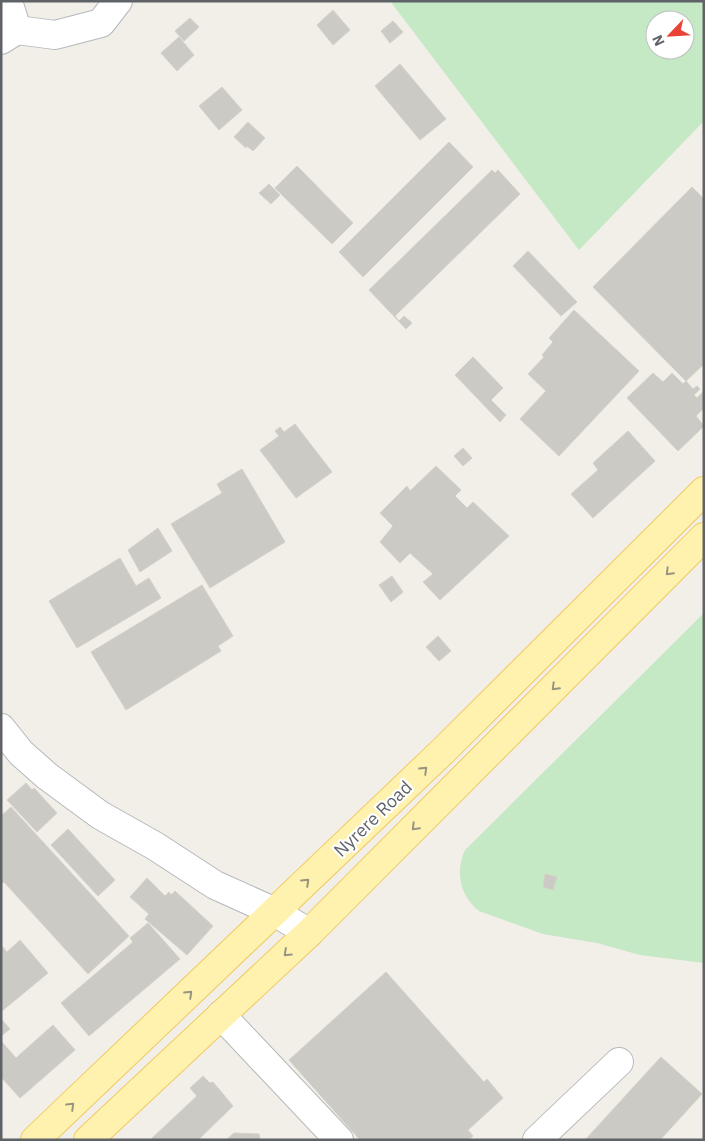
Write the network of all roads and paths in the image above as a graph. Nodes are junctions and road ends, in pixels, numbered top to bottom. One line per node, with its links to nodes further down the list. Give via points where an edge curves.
1 (8, 1): 3 (street)
2 (118, 1): 3 (street, via 101,23 55,35)
3 (9, 35)
4 (704, 491): 7 (main road, Nyrere Road, one-way to 4, via 444,750)
5 (704, 537): 8 (main road, Nyrere Road, one-way to 8)
6 (1, 728): 7 (street, via 21,753 100,815 215,885)
7 (275, 912): 8 (street); 11 (main road, Nyrere Road, one-way to 7)
8 (309, 932): 9 (main road, Nyrere Road, one-way to 9)
9 (221, 1015): 12 (main road, Nyrere Road); 13 (street)
10 (619, 1062): 14 (street)
11 (36, 1140)
12 (88, 1140)
13 (340, 1140)
14 (537, 1140)

